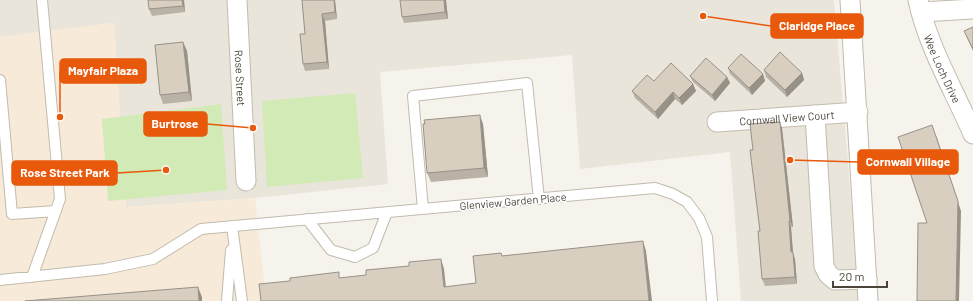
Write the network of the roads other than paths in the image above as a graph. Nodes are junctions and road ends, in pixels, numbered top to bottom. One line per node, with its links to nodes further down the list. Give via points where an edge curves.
1 (42, 0): 14 (lane, via 60,199)
2 (237, 0): 11 (street, Rose Street)
3 (850, 0): 7 (street)
4 (919, 6): 5 (street); 10 (street, Wee Loch Drive, via 936,52)
5 (973, 9)
6 (0, 80): 14 (lane, via 12,214)
7 (858, 112): 8 (street, Cornwall View Court); 19 (street)
8 (815, 115): 9 (street, Cornwall View Court); 19 (street, via 824,266 835,280)
9 (717, 122)
10 (973, 134)
11 (246, 181)
12 (539, 199): 13 (lane, Glenview Garden Place); 13 (lane, via 527,83 413,96); 23 (lane, Glenview Garden Place, via 655,188 674,194 687,202 699,218 707,237)
13 (423, 209): 15 (lane, Glenview Garden Place)
14 (56, 211): 18 (lane)
15 (387, 212): 16 (lane, Glenview Garden Place); 16 (lane, via 373,248 355,257 330,250)
16 (308, 219): 17 (lane, Glenview Garden Place)
17 (232, 226): 18 (lane, Glenview Garden Place, via 201,229 153,259 105,269); 21 (lane); 22 (lane)
18 (32, 277): 20 (lane, Glenview Garden Place)
19 (867, 279): 24 (street)
20 (0, 280)
21 (227, 301)
22 (242, 301)
23 (712, 301)
24 (868, 301)

